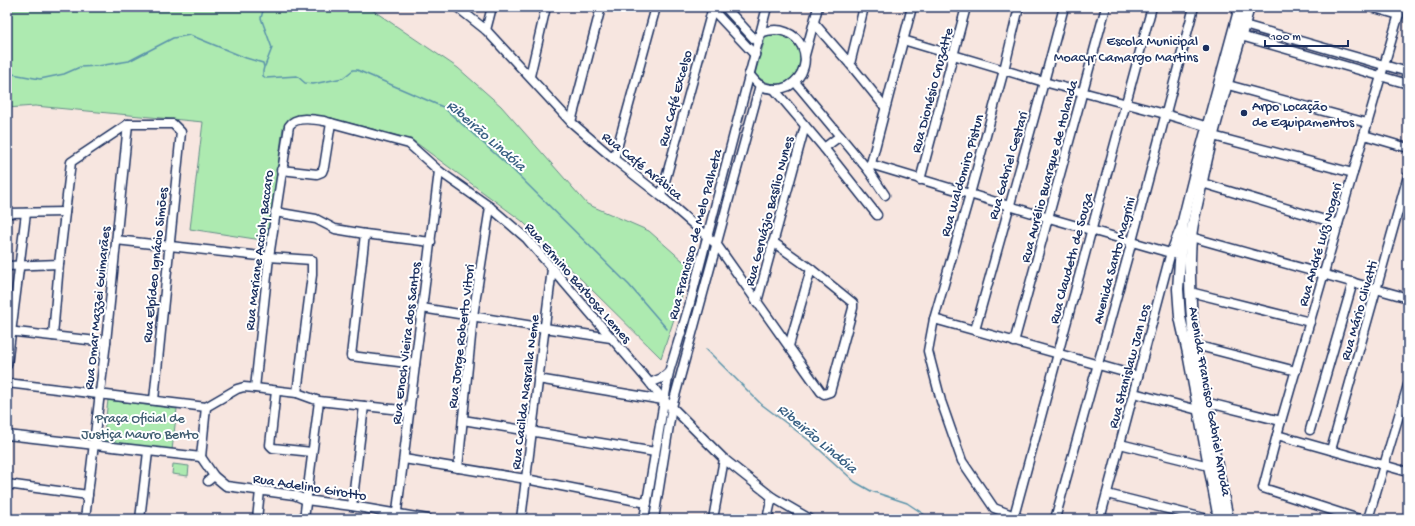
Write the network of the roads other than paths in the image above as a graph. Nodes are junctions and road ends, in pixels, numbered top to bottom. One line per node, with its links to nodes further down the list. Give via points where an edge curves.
1 (457, 7): 25 (street, Rua Café Arábica)
2 (492, 7): 25 (street)
3 (546, 7): 39 (street)
4 (601, 7): 51 (street)
5 (656, 7): 61 (street)
6 (724, 7): 29 (street)
7 (767, 7): 26 (street)
8 (818, 7): 23 (street)
9 (864, 7): 33 (street)
10 (912, 7): 28 (street)
11 (966, 7): 30 (street, Rua Dionésio Cruzatte)
12 (1019, 7): 35 (street, Rua Waldomiro Pistun)
13 (1064, 7): 41 (street, Rua Gabriel Cestari)
14 (1106, 7): 46 (street, Rua Aurélio Buarque de Holanda)
15 (1152, 7): 47 (street, Rua Claudeth de Souza)
16 (1194, 7): 49 (street, Avenida Santo Magrini)
17 (1240, 7): 24 (main road, Avenida Francisco Gabriel Arruda)
18 (1249, 7): 24 (main road, Avenida Francisco Gabriel Arruda)
19 (1371, 7): 22 (street)
20 (712, 8): 31 (street); 71 (street, Rua Café Excelso)
21 (1408, 9): 22 (street)
22 (1401, 10): 34 (street, Rua André Luíz Nogari)
23 (814, 23): 32 (street); 33 (street)
24 (1240, 23): 27 (main road, Avenida Francisco Gabriel Arruda); 34 (street); 56 (main road, Avenida Francisco Gabriel Arruda)
25 (486, 30): 39 (street, Rua Café Arábica)
26 (760, 33): 29 (street); 32 (street, via 770,29 788,32 801,44)
27 (1241, 36): 38 (street); 44 (main road, Avenida Francisco Gabriel Arruda)
28 (903, 40): 30 (street); 48 (street)
29 (758, 43): 31 (street)
30 (954, 55): 35 (street); 67 (street, Rua Dionésio Cruzatte)
31 (754, 56): 37 (street)
32 (805, 56): 40 (street, via 803,69)
33 (850, 64): 48 (street)
34 (1384, 65): 36 (street); 38 (street, Rua André Luíz Nogari)
35 (1004, 70): 41 (street); 69 (street, Rua Waldomiro Pistun)
36 (1408, 72)
37 (749, 74): 43 (street); 83 (street, Rua Francisco de Melo Palheta)
38 (1381, 75): 42 (street); 53 (street, Rua André Luíz Nogari)
39 (530, 76): 51 (street, Rua Café Arábica)
40 (795, 82): 45 (street, via 782,89); 58 (street)
41 (1044, 82): 46 (street); 72 (street, Rua Gabriel Cestari)
42 (1408, 84)
43 (760, 85): 45 (street); 89 (street, Rua Francisco de Melo Palheta)
44 (1228, 85): 53 (street); 56 (main road, Avenida Francisco Gabriel Arruda)
45 (774, 89): 55 (street)
46 (1083, 92): 47 (street); 79 (street, Rua Aurélio Buarque de Holanda)
47 (1126, 104): 49 (street); 81 (street, Rua Claudeth de Souza)
48 (886, 107): 62 (street)
49 (1165, 114): 56 (street); 86 (street, Avenida Santo Magrini)
50 (296, 120): 52 (street, Rua Ermino Barbosa Lemes, via 309,119); 63 (street, Rua Mariane Accioly Baccaro, via 289,126)
51 (571, 122): 61 (street, Rua Café Arábica)
52 (331, 123): 63 (street, via 322,172 317,174); 64 (street, Rua Ermino Barbosa Lemes, via 409,144)
53 (1367, 123): 57 (street, Rua André Luíz Nogari)
54 (128, 124): 74 (street, via 71,162); 85 (street, Rua Omar Mazzei Guimarães); 90 (street, Rua Elpídeo Ignácio Simões, via 173,124 181,132)
55 (805, 126): 59 (street); 88 (street, Rua Gervázio Basílio Nunes)
56 (1212, 131): 65 (street); 68 (main road, Avenida Francisco Gabriel Arruda); 91 (main road, Avenida Francisco Gabriel Arruda, via 1197,165)
57 (1364, 135): 60 (street); 65 (street, Rua André Luíz Nogari)
58 (840, 136): 59 (street); 62 (street)
59 (824, 148): 78 (street)
60 (1408, 148)
61 (614, 159): 71 (street, Rua Café Arábica)
62 (870, 168): 67 (street); 70 (street)
63 (281, 170): 75 (street, Rua Mariane Accioly Baccaro)
64 (439, 171): 73 (street, Rua Ermino Barbosa Lemes); 87 (street, Rua Enoch Vieira dos Santos)
65 (1353, 173): 80 (street, Rua André Luíz Nogari)
66 (1408, 176): 100 (street, Rua Mário Clivatti)
67 (920, 180): 69 (street)
68 (1202, 183): 80 (street); 84 (main road, Avenida Francisco Gabriel Arruda)
69 (970, 194): 72 (street); 106 (street, Rua Waldomiro Pistun)
70 (885, 195)
71 (661, 196): 83 (street, Rua Café Arábica)
72 (1009, 206): 79 (street); 109 (street, Rua Gabriel Cestari)
73 (490, 207): 96 (street, Rua Ermino Barbosa Lemes, via 526,238); 105 (street, Rua Jorge Roberto Vitori)
74 (65, 212): 77 (street); 93 (street)
75 (275, 212): 82 (street, via 316,219 335,229); 92 (street, Rua Mariane Accioly Baccaro)
76 (7, 213): 77 (street)
77 (26, 213): 95 (street)
78 (877, 215)
79 (1048, 218): 81 (street); 114 (street, Rua Aurélio Buarque de Holanda)
80 (1338, 224): 98 (street, Rua André Luíz Nogari)
81 (1091, 230): 86 (street); 117 (street, Rua Claudeth de Souza)
82 (365, 234): 87 (street); 118 (street, via 351,356)
83 (708, 236): 89 (street, Rua Café Arábica); 122 (street, Rua Francisco de Melo Palheta)
84 (1191, 237): 98 (street); 101 (main road, Avenida Francisco Gabriel Arruda)
85 (116, 240): 90 (street); 113 (street, Rua Omar Mazzei Guimarães)
86 (1132, 241): 91 (street); 120 (street, Avenida Santo Magrini)
87 (431, 242): 104 (street, Rua Enoch Vieira dos Santos)
88 (773, 242): 97 (street); 103 (street, Rua Gervázio Basílio Nunes)
89 (717, 245): 103 (street, Rua Café Arábica); 140 (street, Rua Francisco de Melo Palheta)
90 (169, 246): 92 (street); 134 (street, Rua Elpídeo Ignácio Simões)
91 (1176, 254): 123 (street, Rua Stanislaw Jan Los); 141 (main road, Avenida Francisco Gabriel Arruda, via 1180,317)
92 (269, 257): 128 (street, Rua Mariane Accioly Baccaro); 130 (street, via 312,260)
93 (59, 264): 95 (street); 111 (street)
94 (7, 266): 95 (street)
95 (19, 266): 110 (street)
96 (552, 268): 108 (street, Rua Cacilda Nasralla Neme); 112 (street, Rua Ermino Barbosa Lemes)
97 (811, 269): 116 (street); 116 (street, Rua Café Arábica, via 853,303 830,392 821,392)
98 (1324, 274): 99 (street); 107 (street, Rua André Luíz Nogari)
99 (1353, 282): 100 (street); 145 (street)
100 (1377, 289): 102 (street); 151 (street, Rua Mário Clivatti)
101 (1190, 292): 107 (street); 115 (main road, Avenida Francisco Gabriel Arruda)
102 (1408, 298)
103 (757, 302): 116 (street, Rua Café Arábica)
104 (422, 308): 105 (street); 118 (street, Rua Enoch Vieira dos Santos)
105 (473, 316): 108 (street); 143 (street, Rua Jorge Roberto Vitori)
106 (934, 319): 109 (street); 172 (street, Rua Waldomiro Pistun, via 928,351 941,401 962,461 994,508)
107 (1310, 322): 121 (street, Rua André Luíz Nogari)
108 (545, 328): 112 (street); 124 (street, Rua Cacilda Nasralla Neme)
109 (974, 330): 114 (street)
110 (9, 331): 111 (street); 119 (street)
111 (53, 336): 113 (street)
112 (611, 338): 125 (street, Rua Ermino Barbosa Lemes)
113 (106, 342): 132 (street, Rua Omar Mazzei Guimarães)
114 (1014, 342): 117 (street)
115 (1195, 345): 121 (street); 137 (main road, Avenida Francisco Gabriel Arruda)
116 (789, 346)
117 (1058, 354): 120 (street); 172 (street, Rua Claudeth de Souza)
118 (415, 364): 142 (street, Rua Enoch Vieira dos Santos)
119 (7, 365)
120 (1098, 365): 123 (street); 184 (street, Avenida Santo Magrini)
121 (1296, 370): 144 (street, Rua André Luíz Nogari)
122 (669, 372): 125 (street); 135 (street, Rua Francisco de Melo Palheta)
123 (1138, 376): 131 (street, Rua Stanislaw Jan Los)
124 (538, 379): 133 (street); 146 (street, Rua Cacilda Nasralla Neme)
125 (650, 383): 133 (street); 135 (street, Rua Ermino Barbosa Lemes)
126 (7, 384): 132 (street)
127 (1408, 385): 159 (street)
128 (255, 388): 129 (street); 139 (street, via 237,389)
129 (276, 390): 130 (street); 153 (street, via 270,445 273,448)
130 (297, 393): 136 (street)
131 (1134, 393): 141 (street); 149 (street, Rua Stanislaw Jan Los)
132 (101, 394): 134 (street); 150 (street, Rua Omar Mazzei Guimarães)
133 (642, 397): 135 (street)
134 (154, 400): 139 (street)
135 (663, 400): 140 (street, Rua Ermino Barbosa Lemes); 154 (street, Rua Francisco de Melo Palheta)
136 (319, 401): 138 (street); 153 (street)
137 (1205, 402): 144 (street); 188 (main road, Avenida Francisco Gabriel Arruda)
138 (364, 406): 142 (street); 170 (street)
139 (206, 407): 155 (street)
140 (672, 407): 157 (street, Rua Ermino Barbosa Lemes); 180 (street, Rua Francisco de Melo Palheta)
141 (1198, 410): 158 (main road, Avenida Francisco Gabriel Arruda)
142 (410, 411): 156 (street, Rua Enoch Vieira dos Santos)
143 (463, 420): 146 (street); 160 (street, Rua Jorge Roberto Vitori)
144 (1281, 421): 147 (street, Rua André Luíz Nogari)
145 (1310, 430)
146 (532, 431): 154 (street); 162 (street, Rua Cacilda Nasralla Neme)
147 (1277, 435): 151 (street); 189 (street, Rua André Luíz Nogari, via 1263,488)
148 (7, 436): 150 (street)
149 (1120, 444): 158 (street); 165 (street, Rua Stanislaw Jan Los)
150 (95, 446): 152 (street); 166 (street, Rua Omar Mazzei Guimarães)
151 (1331, 450): 159 (street)
152 (148, 452): 155 (street); 174 (street)
153 (312, 452): 168 (street)
154 (655, 452): 169 (street, Rua Francisco de Melo Palheta)
155 (201, 457): 164 (street, Rua Adelino Girotto, via 214,481 226,486)
156 (404, 459): 160 (street); 171 (street, Rua Enoch Vieira dos Santos)
157 (724, 459): 167 (street, Rua Ermino Barbosa Lemes); 181 (street)
158 (1209, 466): 187 (main road, Avenida Francisco Gabriel Arruda)
159 (1384, 466): 161 (street); 190 (street)
160 (458, 468): 162 (street)
161 (1408, 472)
162 (526, 479): 169 (street); 178 (street, Rua Cacilda Nasralla Neme)
163 (7, 484): 166 (street)
164 (260, 491): 168 (street, Rua Adelino Girotto); 175 (street)
165 (1107, 494): 185 (street, Rua Stanislaw Jan Los); 186 (street)
166 (88, 495): 173 (street, Rua Omar Mazzei Guimarães)
167 (772, 497): 182 (street); 183 (street, Rua Ermino Barbosa Lemes)
168 (306, 500): 170 (street, Rua Adelino Girotto); 176 (street)
169 (647, 503): 179 (street, Rua Francisco de Melo Palheta)
170 (352, 506): 171 (street, Rua Adelino Girotto)
171 (397, 516): 177 (street, Rua Adelino Girotto)
172 (1018, 517)
173 (85, 519)
174 (140, 519)
175 (257, 519)
176 (304, 519)
177 (428, 519)
178 (521, 519)
179 (644, 519)
180 (654, 519)
181 (713, 519)
182 (767, 519)
183 (810, 519)
184 (1055, 519)
185 (1100, 519)
186 (1208, 519)
187 (1219, 519)
188 (1228, 519)
189 (1359, 519)
190 (1368, 519)

